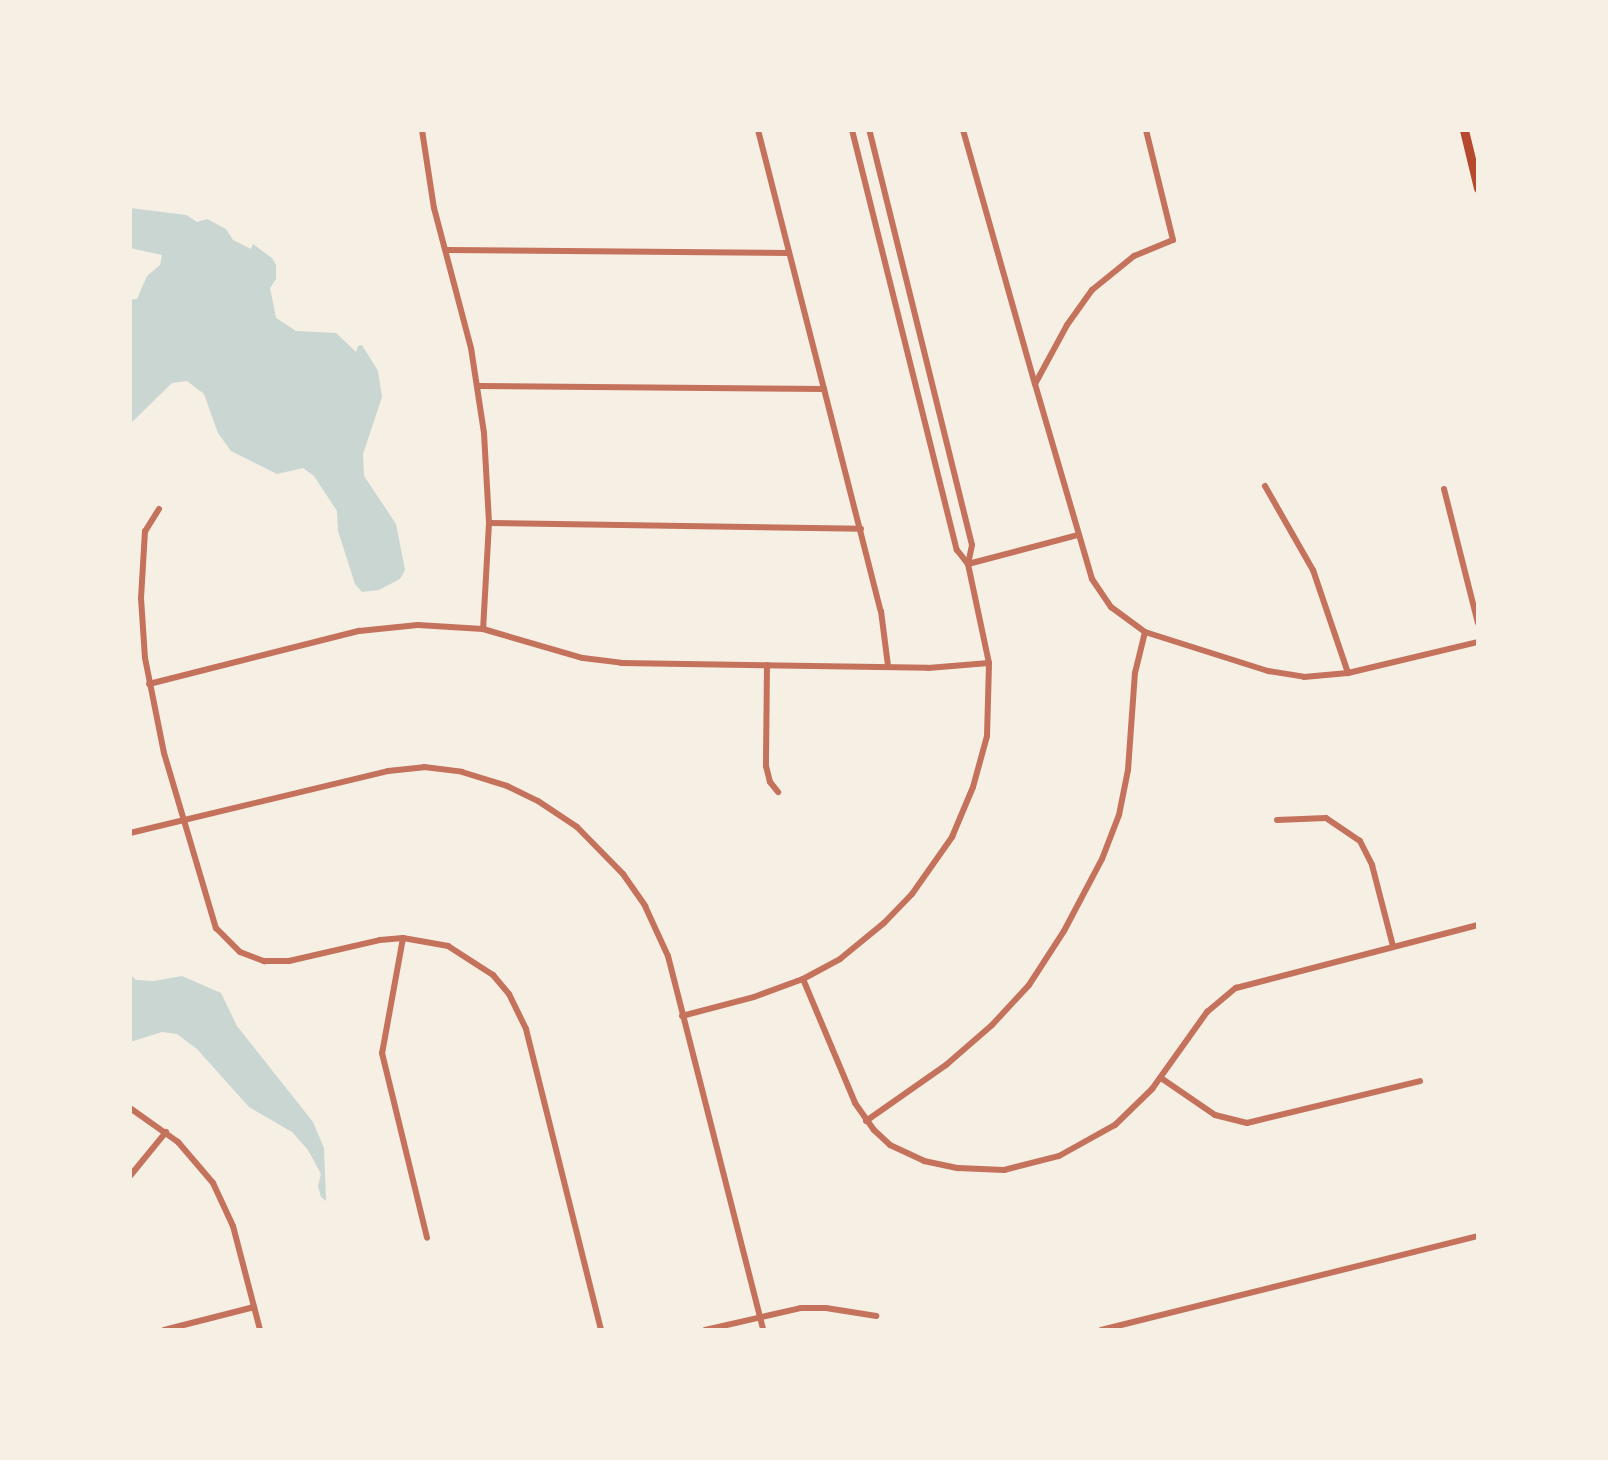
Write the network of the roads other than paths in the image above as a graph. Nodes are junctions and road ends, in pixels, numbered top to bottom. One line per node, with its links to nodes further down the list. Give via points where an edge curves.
1 (422, 130): 9 (street)
2 (758, 130): 10 (street)
3 (852, 130): 20 (street, via 957,550)
4 (869, 130): 20 (street, via 972,545)
5 (963, 130): 11 (street)
6 (1146, 130): 11 (street, via 1173,240 1134,256 1092,290)
7 (1464, 130): 8 (main road)
8 (1478, 188)
9 (446, 250): 10 (street); 12 (street)
10 (789, 253): 13 (street)
11 (1035, 384): 19 (street)
12 (478, 386): 13 (street); 17 (street)
13 (824, 389): 18 (street)
14 (1265, 486): 28 (street, via 1313,570)
15 (1444, 489): 21 (street)
16 (159, 509): 29 (street, via 145,531 142,573)
17 (489, 523): 18 (street); 22 (street)
18 (861, 529): 27 (street, via 885,629)
19 (1078, 535): 20 (street); 23 (street, via 1101,593)
20 (968, 564): 25 (street)
21 (1478, 623)
22 (483, 629): 26 (street, via 594,660); 29 (street, via 373,629)
23 (1145, 632): 28 (street, via 1280,674); 42 (street, via 1135,673 1119,815 1064,931 1029,985 992,1025)
24 (1478, 642): 28 (street)
25 (989, 663): 27 (street); 37 (street, via 990,715 982,757 942,854 884,923 840,959)
26 (767, 665): 27 (street); 30 (street, via 766,766)
27 (888, 666)
28 (1348, 673)
29 (149, 684): 32 (street)
30 (778, 792)
31 (1277, 820): 36 (street, via 1326,818 1360,841 1372,865)
32 (186, 821): 33 (street); 35 (street, via 212,921 227,942 247,956 282,962); 38 (street, via 409,768 449,769 507,786 577,827 623,874 661,938)
33 (130, 833)
34 (1478, 925): 36 (street)
35 (403, 938): 46 (street, via 382,1053); 52 (street, via 437,942 476,961 502,984 520,1013)
36 (1393, 946): 39 (street, via 1236,988 1207,1012)
37 (803, 979): 38 (street); 42 (street)
38 (682, 1016): 48 (street)
39 (1161, 1078): 40 (street, via 1215,1115 1247,1123); 42 (street, via 1125,1118 1089,1143 1004,1170 958,1168 914,1157 890,1145)
40 (1420, 1081)
41 (130, 1108): 43 (street)
42 (866, 1121)
43 (166, 1132): 44 (street); 47 (street, via 202,1168 227,1209)
44 (130, 1176)
45 (1478, 1236): 55 (street)
46 (427, 1238)
47 (254, 1307): 50 (street); 51 (street)
48 (759, 1316): 49 (street, via 817,1307); 53 (street); 54 (street)
49 (876, 1316)
50 (164, 1330)
51 (260, 1330)
52 (601, 1330)
53 (705, 1330)
54 (763, 1330)
55 (1101, 1330)

